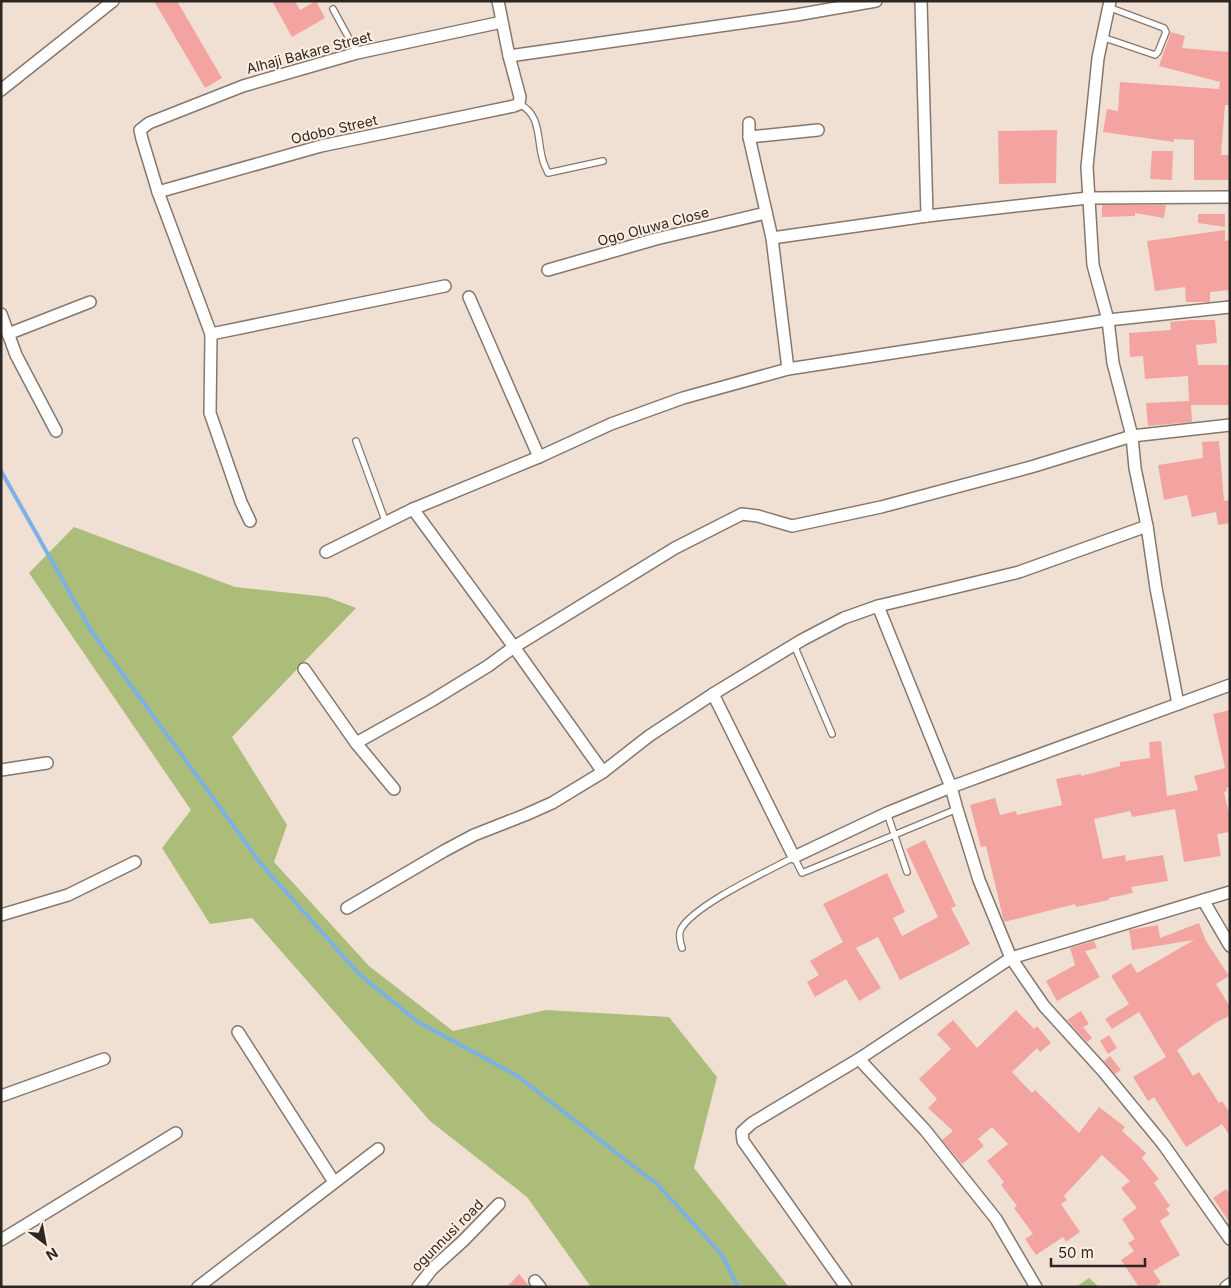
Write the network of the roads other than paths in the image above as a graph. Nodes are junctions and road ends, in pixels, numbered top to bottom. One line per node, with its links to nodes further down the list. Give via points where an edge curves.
1 (113, 1): 11 (street)
2 (498, 1): 7 (street)
3 (876, 1): 10 (street)
4 (921, 1): 21 (street)
5 (1109, 4): 8 (street); 8 (lane, via 1164,28 1166,32 1155,55)
6 (333, 9): 9 (lane)
7 (502, 22): 9 (street, Alhaji Bakare Street); 10 (street)
8 (1102, 37): 19 (street, via 1087,167)
9 (357, 53): 17 (street, Alhaji Bakare Street, via 243,86 149,123 140,130)
10 (509, 56): 12 (street)
11 (1, 90)
12 (519, 104): 16 (lane, via 527,107 534,118 548,173); 17 (street, Odobo Street, via 321,146)
13 (749, 123): 15 (street)
14 (818, 130): 15 (street)
15 (749, 137): 20 (street)
16 (603, 161)
17 (158, 192): 31 (street)
18 (1230, 197): 19 (street)
19 (1088, 198): 21 (street); 29 (street, via 1093,265)
20 (766, 213): 22 (street); 23 (street, Ogo Oluwa Close, via 656,239)
21 (926, 216): 22 (street)
22 (772, 238): 32 (street)
23 (548, 270)
24 (445, 286): 31 (street)
25 (469, 297): 37 (street)
26 (90, 302): 30 (street)
27 (1230, 307): 29 (street)
28 (1, 314): 30 (street)
29 (1108, 320): 32 (street); 35 (street, via 1113,363)
30 (8, 334): 34 (street)
31 (211, 334): 39 (street, via 210,413)
32 (788, 369): 37 (street, via 683,398 611,424)
33 (1230, 425): 35 (street)
34 (56, 431)
35 (1132, 436): 41 (street); 45 (street, via 881,507 790,527 742,514 675,548)
36 (356, 441): 40 (lane)
37 (539, 457): 38 (street)
38 (413, 510): 40 (street); 45 (street)
39 (250, 522)
40 (386, 523): 42 (street)
41 (1147, 526): 43 (street, via 1019,572); 49 (street)
42 (326, 552)
43 (878, 606): 44 (street, via 844,618); 55 (street)
44 (794, 644): 48 (street); 50 (lane)
45 (514, 647): 51 (street, via 440,696); 54 (street)
46 (304, 669): 51 (street)
47 (1230, 686): 49 (street)
48 (713, 694): 54 (street, via 648,736); 60 (street)
49 (1178, 704): 55 (street)
50 (832, 734)
51 (356, 743): 56 (street)
52 (47, 763): 53 (street)
53 (1, 770)
54 (603, 772): 65 (street, via 552,803 474,835)
55 (951, 787): 57 (street); 58 (street)
56 (394, 789)
57 (956, 809): 59 (lane); 69 (street, via 979,880)
58 (887, 813): 59 (lane); 60 (street)
59 (894, 834): 60 (lane, via 802,873); 62 (lane)
60 (794, 857): 68 (lane, via 701,908 681,928)
61 (135, 862): 66 (street, via 68,895)
62 (907, 872)
63 (1230, 892): 64 (street)
64 (1203, 900): 67 (street); 69 (street)
65 (347, 908)
66 (1, 914)
67 (1230, 946)
68 (682, 948)
69 (1011, 958): 72 (street); 78 (street, via 1044,1006 1163,1144)
70 (238, 1032): 76 (street)
71 (104, 1059): 73 (street)
72 (859, 1060): 83 (street, via 742,1132 743,1141); 84 (street, via 926,1130 996,1219)
73 (1, 1096)
74 (176, 1133): 79 (street)
75 (378, 1149): 76 (street)
76 (334, 1182): 81 (street)
77 (499, 1204): 82 (street, ogunnusi road, via 432,1269)
78 (1230, 1239)
79 (1, 1240)
80 (1230, 1284): 85 (street)
81 (198, 1287)
82 (418, 1287)
83 (846, 1287)
84 (1036, 1287)
85 (1226, 1287)

